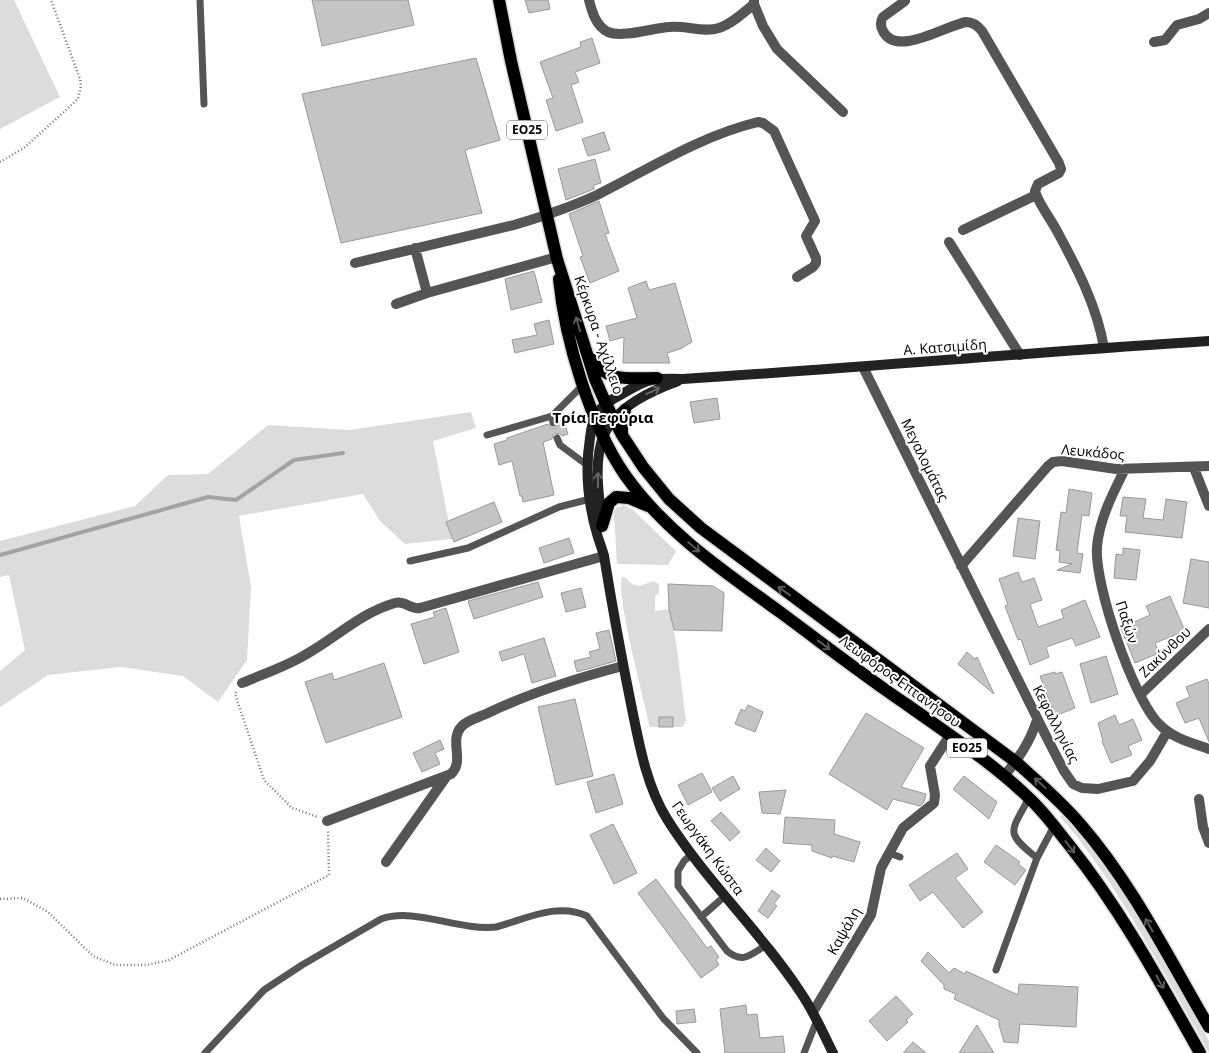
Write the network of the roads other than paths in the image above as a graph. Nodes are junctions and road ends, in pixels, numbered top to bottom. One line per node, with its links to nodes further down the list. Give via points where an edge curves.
1 (200, 0): 8 (lane)
2 (499, 0): 11 (main road, Κέρκυρα - Αχίλλειο / ΕΟ25)
3 (589, 0): 5 (street, via 602,28 614,34 669,26 718,29)
4 (904, 1): 10 (street, via 881,20 884,33 891,39 917,40 966,22 982,31 1060,166 1058,174 1036,187)
5 (754, 2): 9 (street, via 777,49)
6 (1209, 13): 7 (street, via 1177,25 1165,40)
7 (1154, 42)
8 (204, 104)
9 (843, 112)
10 (1036, 195): 12 (street); 21 (street, via 1087,292 1101,329)
11 (547, 214): 14 (street, via 514,226); 15 (main road, Κέρκυρα - Αχίλλειο / ΕΟ25); 17 (street, via 595,196 705,141 750,124 763,123 774,131 815,221 806,236 816,263)
12 (963, 230)
13 (949, 242): 23 (street)
14 (415, 248): 16 (street); 18 (street)
15 (557, 258): 18 (street); 22 (main road, Κέρκυρα - Αχίλλειο / ΕΟ25, one-way to 15); 27 (main road, Κέρκυρα - Αχίλλειο / ΕΟ25, via 561,298)
16 (354, 263)
17 (797, 277)
18 (427, 293): 19 (street)
19 (396, 304)
20 (1209, 342): 21 (main road, Α. Κατσιμίδη)
21 (1104, 348): 23 (main road, Α. Κατσιμίδη)
22 (586, 353): 25 (main road, via 597,368 615,377); 28 (main road, Κέρκυρα - Αχίλλειο / ΕΟ25)
23 (1020, 355): 24 (main road, Α. Κατσιμίδη)
24 (863, 367): 26 (main road, Α. Κατσιμίδη); 46 (street, Μεγαλομάτας)
25 (657, 378): 26 (main road, Α. Κατσιμίδη); 28 (main road, Α. Κατσιμίδη, via 642,382)
26 (683, 379): 29 (main road, Α. Κατσιμίδη, one-way to 26, via 647,393)
27 (584, 385): 30 (main road, Κέρκυρα - Αχίλλειο / ΕΟ25); 32 (lane, via 552,419)
28 (606, 404): 30 (main road, Α. Κατσιμίδη); 31 (main road, Κέρκυρα - Αχίλλειο / ΕΟ25)
29 (625, 410): 31 (main road, Α. Κατσιμίδη); 34 (main road)
30 (595, 416): 33 (main road, Κέρκυρα - Αχίλλειο / ΕΟ25); 36 (main road, Γεωργάκη Κώστα)
31 (614, 420): 33 (main road, Α. Κατσιμίδη); 34 (main road, Λεωφόρος Επτανήσου / ΕΟ25)
32 (487, 435)
33 (604, 435): 42 (main road, Λεωφόρος Επτανήσου / ΕΟ25, via 624,473); 43 (main road, Γεωργάκη Κώστα, one-way to 33, via 598,464)
34 (622, 436): 55 (main road, Λεωφόρος Επτανήσου / ΕΟ25, one-way to 34, via 701,528 661,490)
35 (557, 438): 36 (lane, via 560,445)
36 (587, 465): 40 (main road, Γεωργάκη Κώστα)
37 (1209, 466): 38 (street, Λευκάδος)
38 (1194, 468): 39 (street, Λευκάδος); 41 (street)
39 (1125, 469): 46 (street, Λευκάδος, via 1053,462); 50 (street, Παξών, via 1098,536 1098,562 1112,621)
40 (590, 499): 44 (main road, Γεωργάκη Κώστα); 45 (lane, via 559,507 468,548)
41 (1209, 506)
42 (658, 514): 43 (main road, via 638,500 620,496 609,503); 53 (main road, Λεωφόρος Επτανήσου / ΕΟ25, one-way to 53, via 719,567)
43 (602, 526): 44 (main road, Γεωργάκη Κώστα)
44 (603, 551): 48 (main road, Γεωργάκη Κώστα); 49 (street, via 420,608 395,603 359,619 286,665)
45 (410, 561)
46 (962, 566): 51 (street, Κεφαλληνίας)
47 (1209, 629): 50 (street, Ζακύνθου)
48 (623, 666): 56 (street, via 541,690 464,725 457,735 456,768); 64 (main road, Γεωργάκη Κώστα, via 653,790 667,819)
49 (242, 682)
50 (1140, 695): 52 (street, Παξών, via 1154,719)
51 (1038, 720): 52 (street, Κεφαλληνίας, via 1064,772 1073,784 1082,788 1098,789 1133,781 1150,761); 55 (street)
52 (1167, 732): 54 (street, Παξών)
53 (950, 735): 57 (main road, Λεωφόρος Επτανήσου / ΕΟ25); 63 (street, Καψάλη, via 930,766 934,803 903,828)
54 (1209, 749)
55 (1016, 762): 57 (street); 73 (main road, Λεωφόρος Επτανήσου / ΕΟ25, one-way to 55, via 1106,855 1074,816)
56 (447, 776): 60 (street); 67 (street)
57 (1004, 776): 58 (main road, Λεωφόρος Επτανήσου / ΕΟ25)
58 (1030, 798): 61 (main road, Λεωφόρος Επτανήσου / ΕΟ25); 66 (lane, via 1014,832 1017,841)
59 (1199, 799): 62 (street)
60 (327, 821)
61 (1054, 826): 66 (lane); 78 (main road, Λεωφόρος Επτανήσου / ΕΟ25, one-way to 78, via 1121,918)
62 (1209, 842)
63 (889, 853): 65 (lane); 72 (street, Καψάλη, via 879,873 871,914)
64 (692, 854): 68 (main road, Γεωργάκη Κώστα); 69 (lane, via 678,871 678,886)
65 (900, 857)
66 (1037, 858): 71 (lane)
67 (386, 862)
68 (725, 896): 69 (lane); 70 (main road, Γεωργάκη Κώστα)
69 (701, 917): 70 (lane, via 734,957 746,958)
70 (765, 946): 72 (main road, Γεωργάκη Κώστα)
71 (996, 970)
72 (815, 1016): 76 (lane); 77 (main road, Γεωργάκη Κώστα)
73 (1209, 1027)
74 (205, 1053): 75 (lane, via 264,990 380,919 404,915 486,928 559,909 587,916 663,1018)
75 (697, 1053)
76 (804, 1053)
77 (833, 1053)
78 (1200, 1053)

